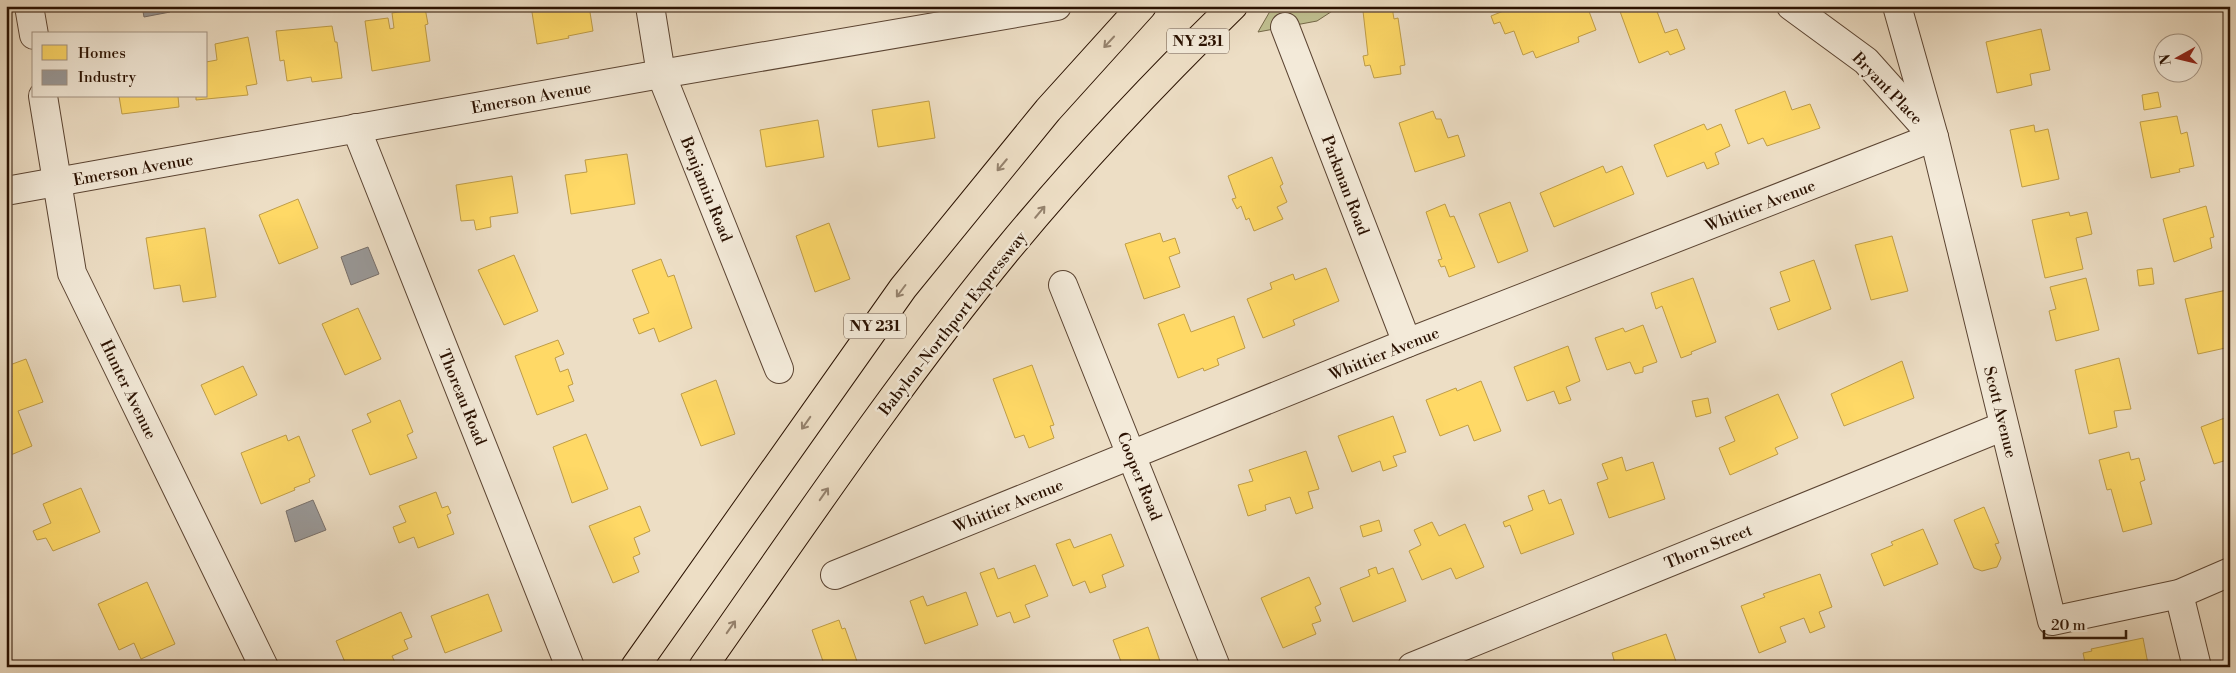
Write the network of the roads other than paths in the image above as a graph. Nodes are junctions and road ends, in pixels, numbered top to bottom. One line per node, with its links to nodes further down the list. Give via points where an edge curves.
1 (29, 6): 9 (street)
2 (650, 6): 10 (street, Benjamin Road)
3 (1057, 6): 10 (street, Emerson Avenue)
4 (1142, 6): 26 (main road, NY 231, one-way to 26, via 1048,110 903,288)
5 (1233, 6): 27 (main road, Babylon-Northport Expressway / NY 231, one-way to 5, via 914,369 1006,251 1109,134)
6 (1791, 6): 13 (street, Bryant Place, via 1866,61)
7 (1897, 6): 13 (street, Scott Avenue)
8 (1285, 27): 17 (street, Parkman Road)
9 (33, 32)
10 (661, 74): 12 (street, Emerson Avenue); 18 (street, Benjamin Road)
11 (43, 98): 14 (street, Hunter Avenue)
12 (356, 128): 14 (street, Emerson Avenue); 25 (street, Thoreau Road)
13 (1934, 137): 17 (street, Whittier Avenue); 19 (street, Scott Avenue)
14 (56, 183): 15 (street, Emerson Avenue); 24 (street, Hunter Avenue, via 72,273)
15 (6, 191)
16 (1064, 285): 20 (street, Cooper Road)
17 (1407, 343): 20 (street, Whittier Avenue)
18 (779, 369)
19 (2004, 426): 23 (street, Scott Avenue, via 2052,620); 29 (street, Thorn Street)
20 (1132, 455): 22 (street, Whittier Avenue); 28 (street, Cooper Road)
21 (2230, 572): 23 (street)
22 (835, 575)
23 (2179, 594): 30 (street)
24 (264, 667)
25 (570, 667)
26 (635, 667)
27 (703, 667)
28 (1216, 667)
29 (1412, 667)
30 (2197, 667)

